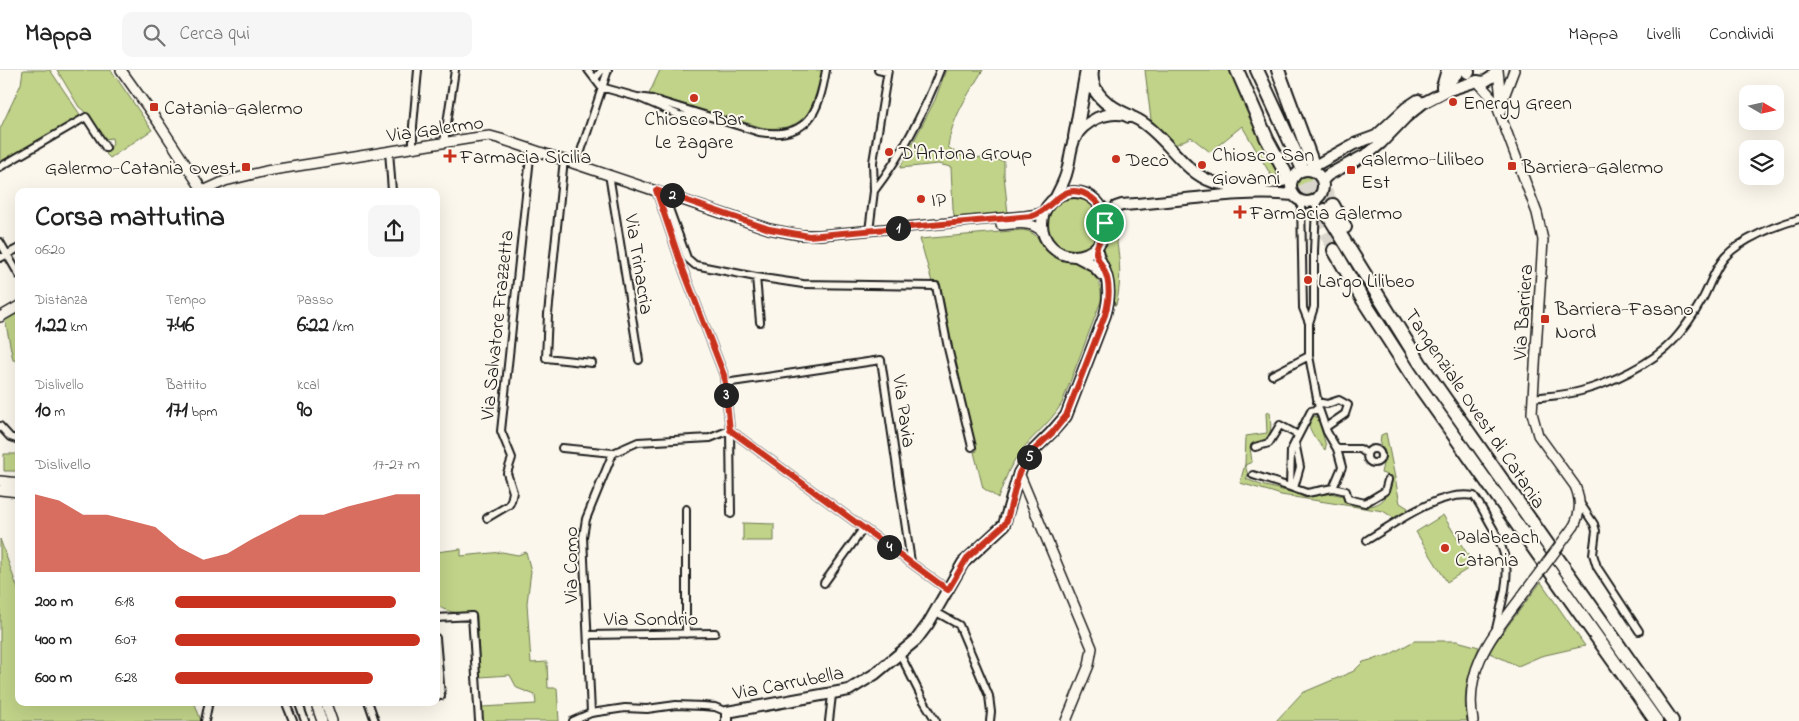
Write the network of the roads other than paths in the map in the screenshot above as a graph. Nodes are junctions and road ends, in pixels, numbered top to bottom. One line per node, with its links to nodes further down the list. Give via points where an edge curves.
1 (121, 70): 44 (main road)
2 (418, 70): 35 (street)
3 (455, 70): 33 (street)
4 (588, 70): 21 (street)
5 (602, 70): 21 (street)
6 (608, 70): 23 (street)
7 (826, 70): 31 (street, via 818,107 805,123 792,130 764,133)
8 (878, 70): 19 (street)
9 (940, 70): 48 (street, via 911,135 895,164)
10 (1086, 70): 32 (highway)
11 (1092, 70): 28 (highway, via 1092,80 1102,99 1110,107)
12 (1237, 70): 41 (highway, via 1267,139)
13 (1246, 70): 41 (highway, via 1275,136)
14 (1257, 70): 41 (highway)
15 (1278, 70): 41 (highway)
16 (1448, 70): 24 (highway)
17 (1466, 70): 22 (main road); 24 (main road)
18 (1514, 70): 26 (main road)
19 (888, 71): 48 (street, via 873,162)
20 (1497, 71): 22 (main road, via 1484,82); 26 (main road)
21 (595, 79): 23 (street)
22 (1476, 84): 30 (main road, via 1496,101); 43 (main road, via 1446,91 1423,103 1381,143)
23 (601, 87): 25 (street); 39 (street)
24 (1443, 87): 41 (main road, via 1406,108 1376,136)
25 (637, 97): 27 (street); 29 (street)
26 (1502, 104): 30 (main road)
27 (687, 109): 29 (street); 31 (street)
28 (1129, 116): 32 (main road, via 1098,118); 41 (main road, via 1150,127 1178,156 1213,182 1238,185)
29 (686, 117): 31 (street)
30 (1502, 117): 79 (main road, Via Barriera, via 1537,213 1543,240)
31 (710, 118)
32 (1075, 137): 51 (main road, via 1067,173)
33 (444, 143): 35 (main road, Via Galermo); 36 (main road, Via Galermo, via 490,136)
34 (106, 148): 40 (street, via 86,118)
35 (413, 148): 37 (main road, Via Galermo)
36 (532, 148): 38 (main road, Via Galermo); 104 (street, Via Salvatore Frazzetta, via 501,431 512,458 507,473 513,497 509,505)
37 (389, 151): 45 (main road, Via Galermo, via 266,171); 46 (street)
38 (564, 159): 39 (main road, Via Galermo); 76 (street, via 546,358)
39 (577, 163): 42 (main road, Via Galermo)
40 (0, 167)
41 (1298, 169): 43 (main road, via 1317,173); 50 (main road, via 1291,187)
42 (609, 174): 47 (main road, Via Galermo); 75 (street, Via Trinacria)
43 (1323, 180): 49 (main road)
44 (201, 188)
45 (210, 188)
46 (392, 188)
47 (660, 191): 57 (main road, Via Galermo, via 783,232 809,236); 68 (street, via 691,262); 78 (street, via 681,264)
48 (874, 191): 57 (street)
49 (1319, 197): 50 (main road, via 1310,202); 63 (street, via 1316,207)
50 (1297, 198): 55 (main road, via 1275,193 1122,206 1116,207); 62 (street)
51 (1054, 199): 53 (main road); 55 (main road, via 1072,192 1090,196 1100,206)
52 (1329, 208): 143 (highway, Tangenziale Ovest di Catania, via 1353,256 1420,363)
53 (1046, 210): 56 (main road, via 1032,216); 58 (main road)
54 (1799, 219): 79 (street, via 1758,235 1725,257 1684,329 1663,351 1592,388)
55 (1105, 223): 60 (main road)
56 (930, 225): 57 (main road, Via Galermo); 58 (main road, via 963,227 1025,223)
57 (869, 231)
58 (1043, 232): 65 (main road, via 1052,248)
59 (0, 242): 64 (street)
60 (1097, 246): 65 (main road); 69 (main road, via 1097,256)
61 (15, 250): 64 (street)
62 (1303, 252): 63 (street); 73 (street, via 1303,308)
63 (1325, 252): 73 (street); 142 (highway, Tangenziale Ovest di Catania, via 1363,300 1410,373)
64 (7, 254): 66 (street); 67 (street)
65 (1075, 256): 69 (main road, via 1093,265)
66 (0, 258)
67 (15, 268)
68 (756, 277): 72 (street); 86 (street, via 803,284 936,286)
69 (1108, 285): 92 (main road, Via Carrubella, via 1105,315 1070,407 1061,423 1031,453)
70 (15, 308): 71 (main road)
71 (0, 317)
72 (760, 322)
73 (1308, 323): 74 (street)
74 (1309, 356): 77 (street); 80 (street)
75 (638, 360)
76 (592, 363)
77 (1272, 375)
78 (725, 383): 83 (street); 107 (street, Via Pavia, via 881,360)
79 (1533, 398): 101 (main road, Via Barriera, via 1532,413 1538,435 1575,486)
80 (1318, 405): 82 (street); 82 (street, via 1340,400 1348,405 1346,414); 85 (street)
81 (0, 426): 84 (street)
82 (1326, 427): 89 (street)
83 (730, 430): 90 (street, via 710,438 638,442); 103 (street); 105 (street)
84 (15, 439)
85 (1297, 439): 87 (street, via 1280,425 1269,443); 97 (street, via 1291,450)
86 (972, 447)
87 (1255, 447)
88 (562, 448): 90 (street)
89 (1337, 449): 91 (street, via 1360,449); 98 (street, via 1342,467)
90 (613, 453): 114 (street, Via Como, via 590,506 584,530)
91 (1367, 454)
92 (1019, 473): 109 (main road, Via Carrubella, via 1004,525 967,558); 140 (main road, via 1092,648 1089,665)
93 (1253, 475): 97 (street)
94 (1388, 480): 98 (street, via 1386,491 1364,503 1348,499 1346,491)
95 (0, 481): 96 (main road)
96 (15, 483)
97 (1292, 487): 98 (street, via 1307,493)
98 (1333, 488)
99 (0, 490): 100 (main road)
100 (15, 492)
101 (1580, 503): 112 (street, Via Barriera, via 1596,531 1593,554 1597,567); 113 (main road, bridge, via 1574,526)
102 (686, 509): 115 (street)
103 (731, 514)
104 (486, 518)
105 (863, 529): 107 (street); 108 (street)
106 (1367, 540): 113 (street, via 1432,502 1474,496 1502,544 1507,563 1505,592)
107 (911, 562): 109 (street)
108 (824, 583)
109 (948, 590): 110 (main road, Via Carrubella)
110 (936, 612): 117 (main road, Via Carrubella, via 922,634); 139 (street, via 959,624 988,696)
111 (440, 618): 135 (street, via 472,616)
112 (1639, 631)
113 (1495, 633): 141 (main road, via 1484,649 1472,680)
114 (588, 634): 115 (street, Via Sondrio); 127 (street, Via Como)
115 (686, 634): 116 (street, Via Sondrio)
116 (715, 634)
117 (900, 654): 119 (main road, Via Carrubella, via 855,688); 138 (street)
118 (440, 684): 120 (street)
119 (832, 695): 128 (main road, Via Carrubella, via 777,702); 137 (street)
120 (441, 696)
121 (208, 706): 129 (street)
122 (287, 706): 130 (street)
123 (300, 706): 131 (street)
124 (316, 706): 132 (main road)
125 (327, 706): 133 (main road)
126 (370, 706): 134 (street)
127 (591, 713): 128 (street, via 676,705 715,707); 136 (street)
128 (727, 716)
129 (205, 721)
130 (292, 721)
131 (305, 721)
132 (322, 721)
133 (332, 721)
134 (375, 721)
135 (479, 721)
136 (573, 721)
137 (829, 721)
138 (936, 721)
139 (990, 721)
140 (1066, 721)
141 (1473, 721)
142 (1656, 721)
143 (1672, 721)

